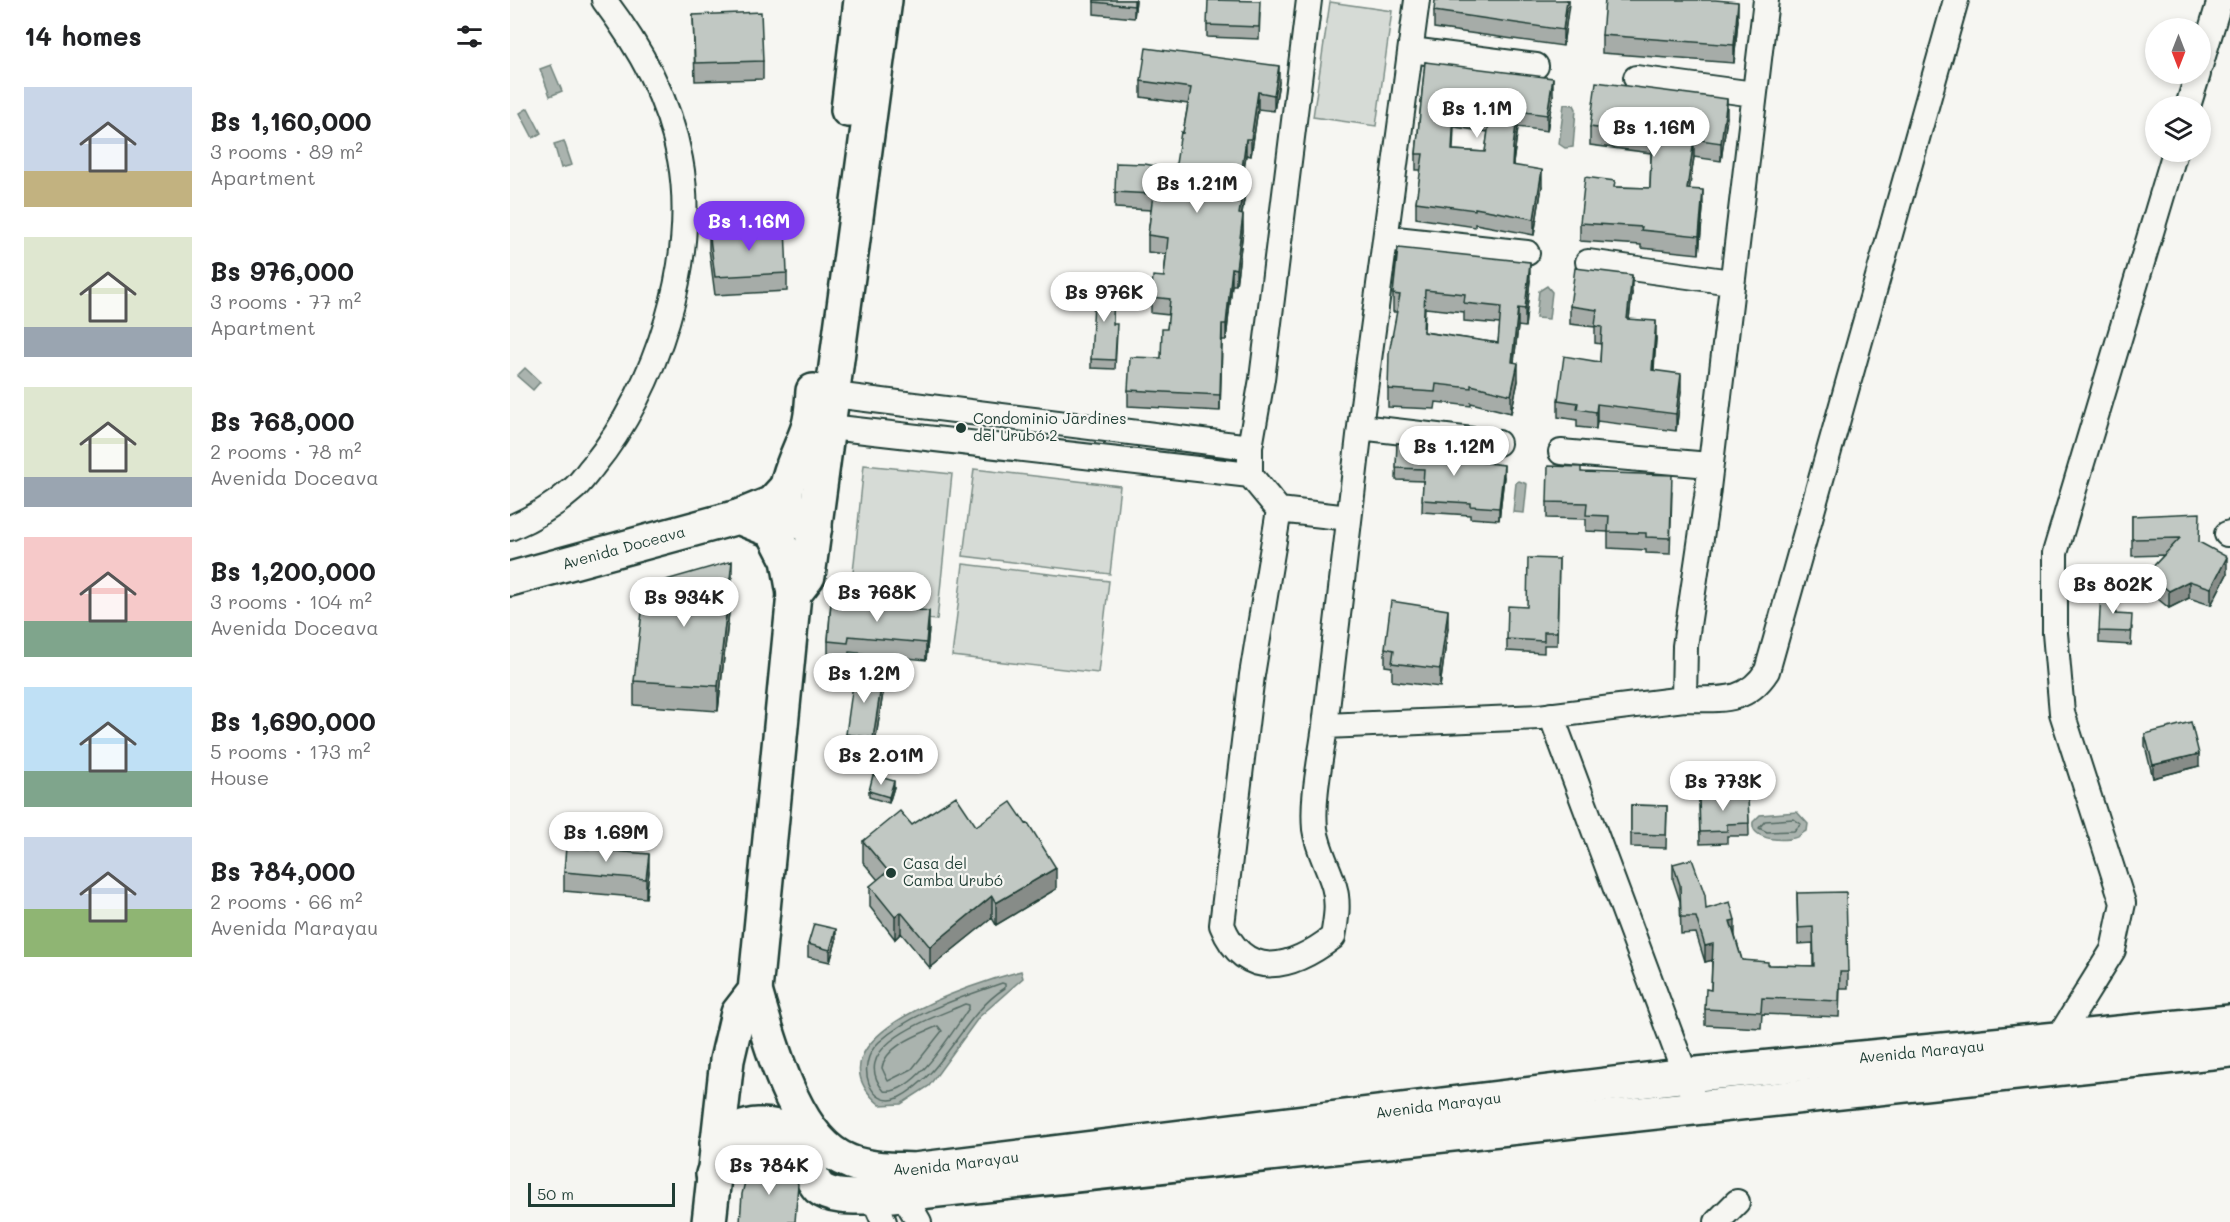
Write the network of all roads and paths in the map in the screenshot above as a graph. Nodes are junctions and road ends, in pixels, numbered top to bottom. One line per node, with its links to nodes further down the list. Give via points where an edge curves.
1 (604, 0): 32 (street, via 644,58 666,108 680,159 686,201 685,234 670,313 645,377 612,442 573,489)
2 (861, 0): 27 (street, via 809,426)
3 (885, 0): 19 (street)
4 (1309, 0): 23 (street)
5 (1417, 0): 10 (street)
6 (1766, 0): 13 (street)
7 (1956, 0): 35 (street, via 1767,671 1744,695)
8 (2220, 0): 9 (street)
9 (2211, 30)
10 (1412, 50): 11 (street); 15 (street)
11 (1536, 66)
12 (1636, 78): 13 (street)
13 (1754, 94): 18 (street)
14 (2172, 162): 40 (street, via 2055,553 2055,633 2062,713 2123,903 2113,950)
15 (1386, 238): 16 (street); 21 (street)
16 (1527, 253)
17 (1588, 262): 18 (street)
18 (1731, 282): 25 (street)
19 (834, 395): 20 (street); 23 (street)
20 (830, 427): 26 (street); 31 (street)
21 (1360, 427): 22 (street); 30 (street)
22 (1498, 443)
23 (1250, 447): 26 (street)
24 (1561, 452): 25 (street)
25 (1709, 465): 35 (street, via 1685,646)
26 (1250, 475): 28 (street)
27 (784, 490): 29 (street, Avenida Doceava, via 772,503); 31 (street, via 789,511 797,520)
28 (1278, 510): 30 (street); 37 (street, via 1252,675 1222,925 1228,942 1244,958 1263,965 1294,961 1333,937 1338,913 1335,887 1321,856 1315,806)
29 (738, 517): 33 (street, Avenida Doceava); 34 (street, via 773,531 788,560)
30 (1349, 518): 37 (street)
31 (815, 527): 34 (street, via 808,576)
32 (510, 528)
33 (510, 579)
34 (794, 594): 38 (street)
35 (1684, 699): 36 (street)
36 (1551, 715): 37 (street); 43 (street)
37 (1325, 726)
38 (755, 991): 43 (street, Avenida Marayau, via 775,1059 794,1103 817,1139 848,1162 877,1169 914,1170); 45 (street, via 738,1013)
39 (2230, 1022): 40 (street, Avenida Marayau)
40 (2059, 1038): 42 (street); 43 (street, Avenida Marayau)
41 (2230, 1050): 42 (street, Avenida Marayau)
42 (2037, 1072): 44 (street, Avenida Marayau)
43 (1687, 1075): 44 (street)
44 (1697, 1109): 47 (street, Avenida Marayau)
45 (715, 1158): 47 (street, Avenida Marayau, via 743,1128 779,1128 799,1137 819,1187 826,1192); 48 (street)
46 (1737, 1202): 50 (street)
47 (886, 1204): 49 (street)
48 (709, 1222)
49 (919, 1222)
50 (1717, 1222)

